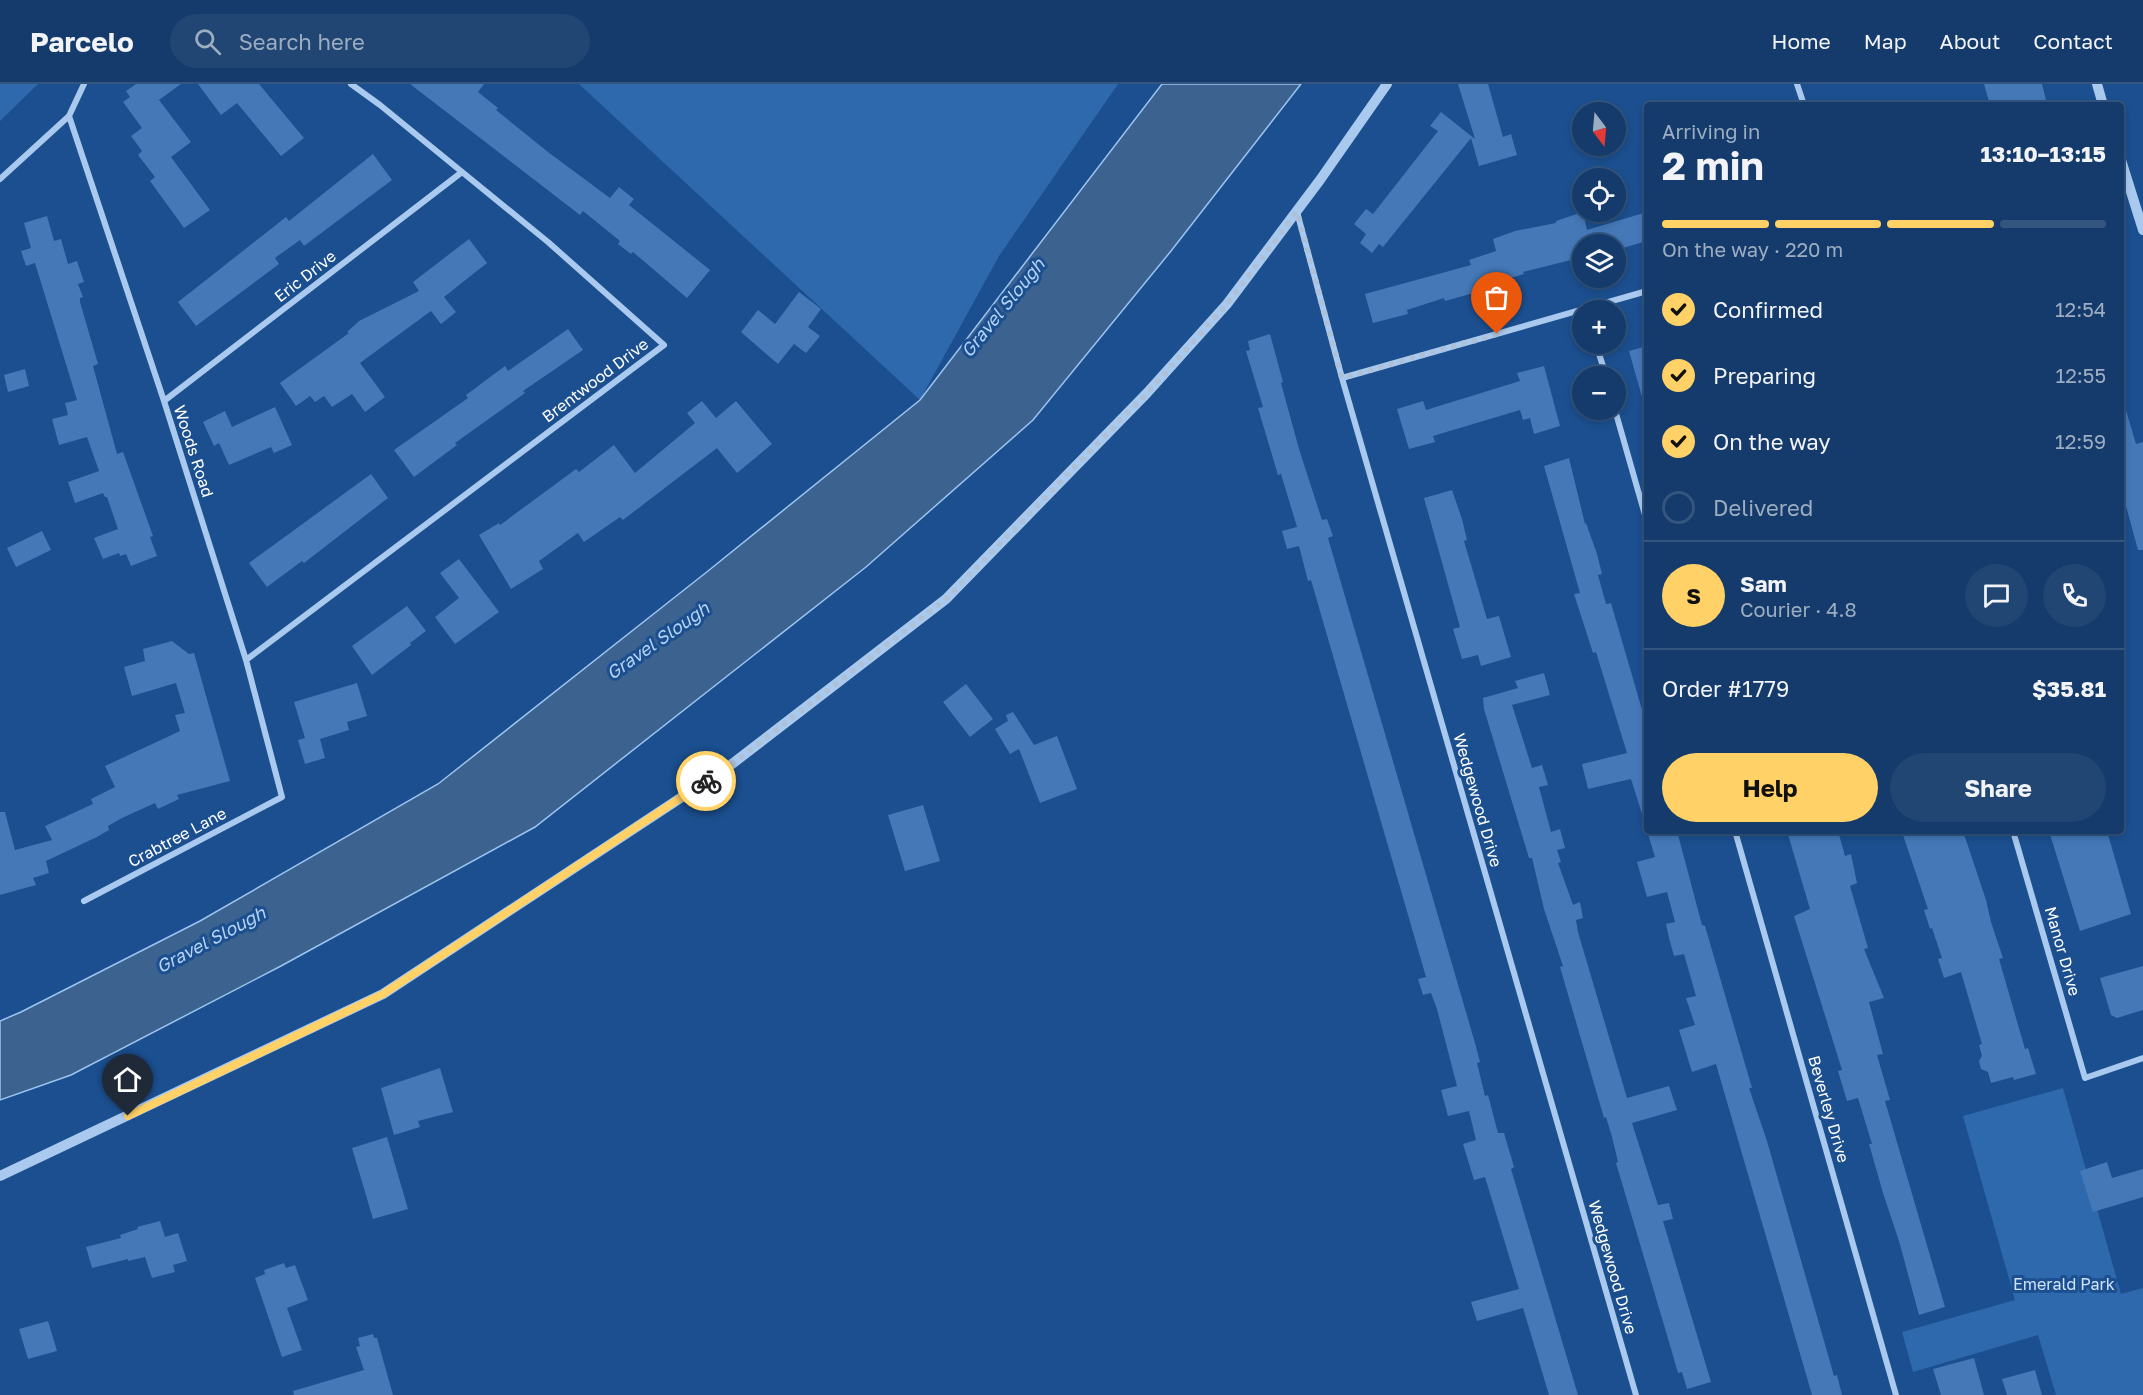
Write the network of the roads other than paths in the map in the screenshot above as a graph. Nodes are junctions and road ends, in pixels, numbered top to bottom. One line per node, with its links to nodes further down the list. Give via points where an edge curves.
1 (84, 84): 8 (street)
2 (351, 84): 10 (street, Brentwood Drive)
3 (1387, 84): 12 (street)
4 (1797, 84): 6 (street)
5 (2097, 84): 7 (street)
6 (1803, 102)
7 (2102, 102)
8 (69, 116): 11 (street); 18 (street, Woods Road)
9 (2124, 170): 13 (street)
10 (462, 172): 18 (street, Eric Drive); 21 (street, Brentwood Drive, via 664,345)
11 (0, 179)
12 (1297, 212): 17 (street, Wedgewood Drive); 27 (street, via 1227,304 1155,384 946,599 732,764 383,994)
13 (2143, 230)
14 (1644, 292): 15 (street)
15 (1616, 300)
16 (1572, 313): 17 (street)
17 (1342, 378): 28 (street, Wedgewood Drive)
18 (164, 401): 21 (street, Woods Road)
19 (1618, 420): 20 (street)
20 (1644, 512)
21 (246, 660): 22 (street, Woods Road)
22 (282, 797): 25 (street, Crabtree Lane)
23 (1736, 834): 29 (street, Beverley Drive)
24 (2014, 834): 26 (street, Manor Drive, via 2085,1078)
25 (84, 901)
26 (2143, 1058)
27 (0, 1176)
28 (1636, 1395)
29 (1896, 1395)

